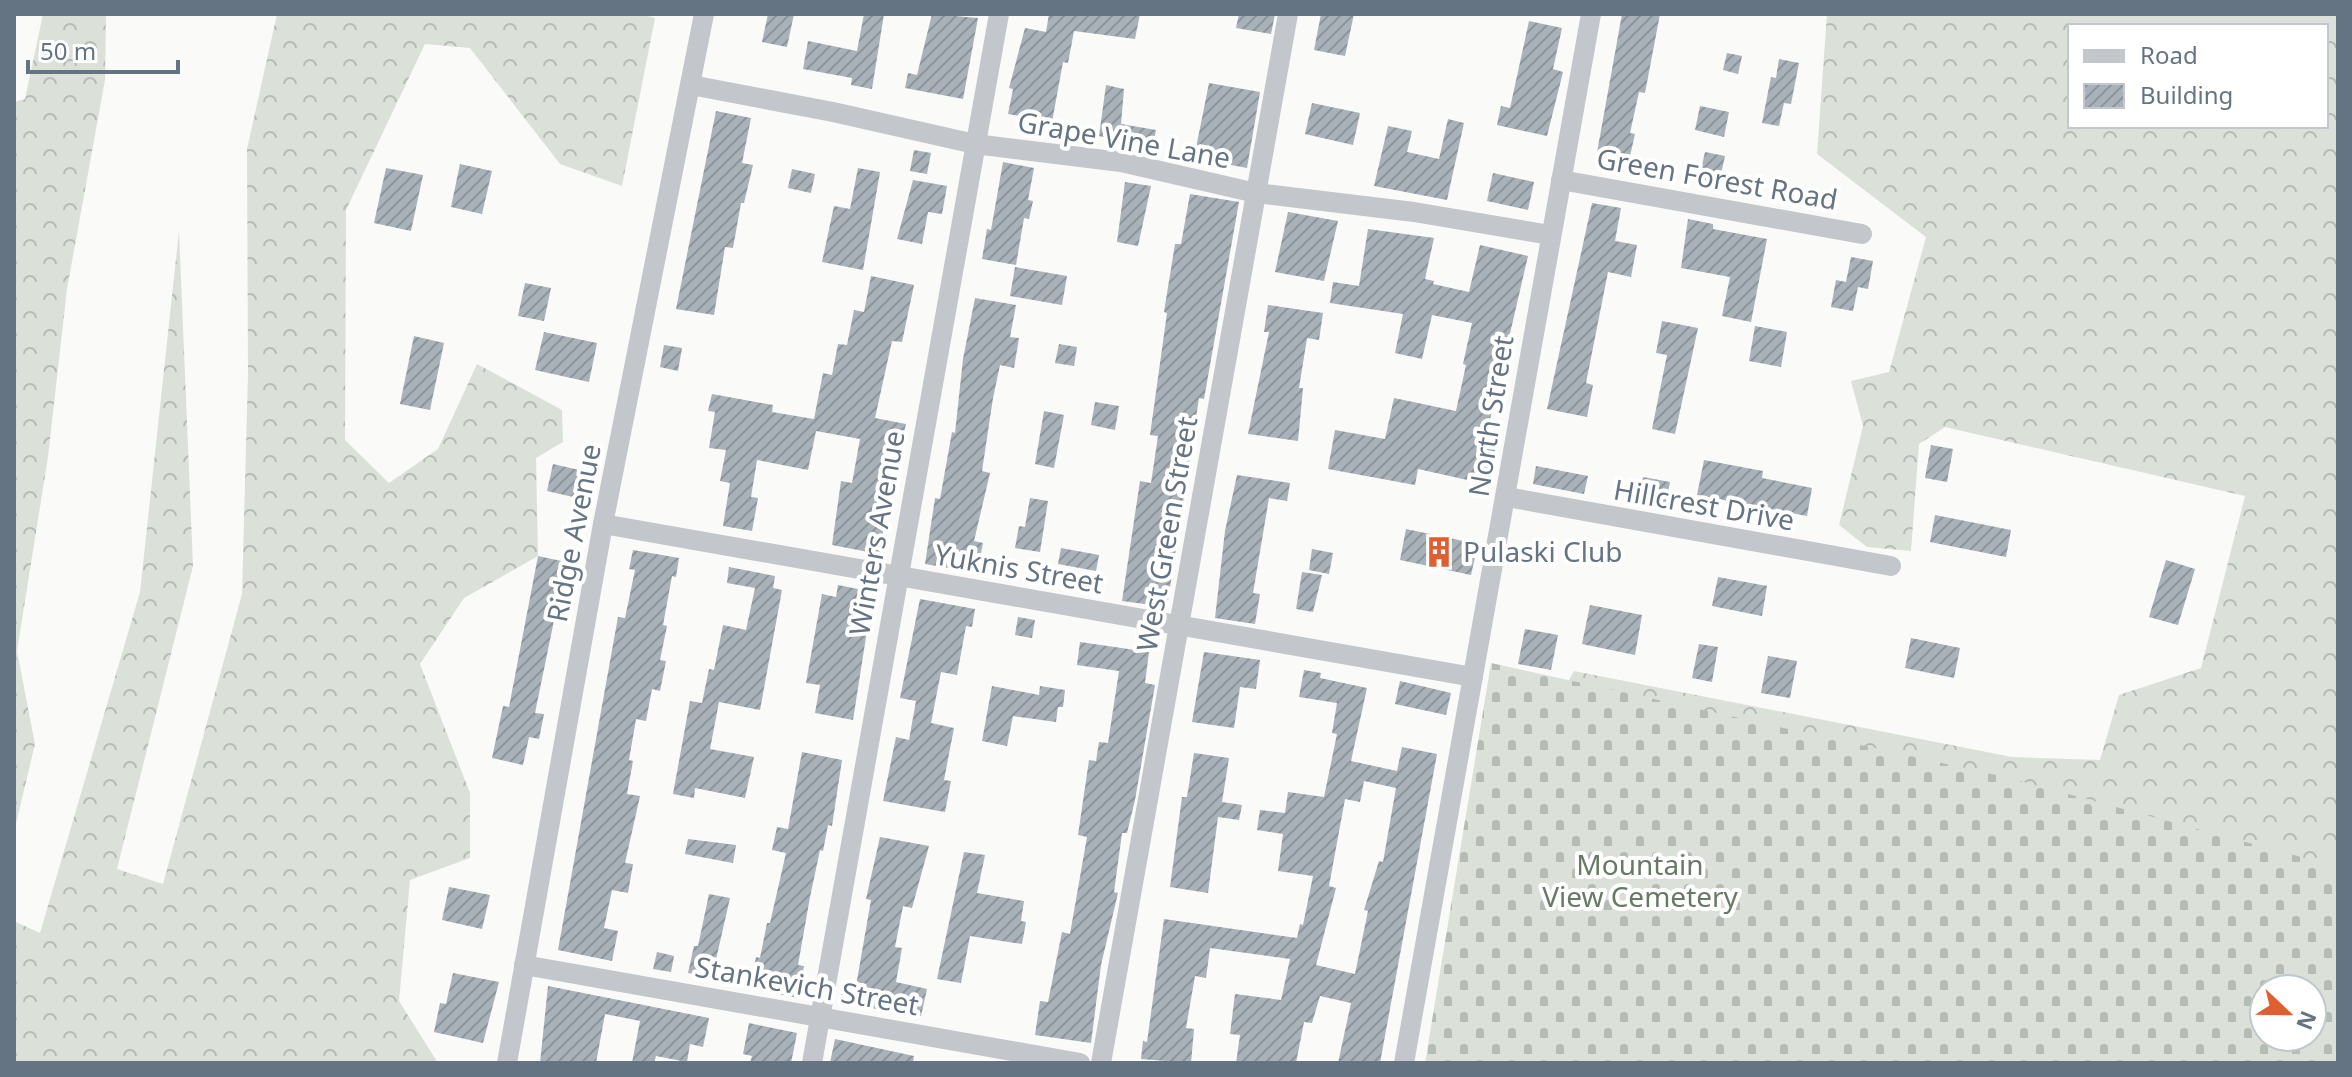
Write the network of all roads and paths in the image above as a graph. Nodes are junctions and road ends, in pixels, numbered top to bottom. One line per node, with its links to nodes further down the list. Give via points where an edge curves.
1 (704, 14): 5 (street, Ridge Avenue)
2 (999, 14): 6 (street, Winters Avenue)
3 (1288, 14): 8 (street, West Green Street)
4 (1591, 14): 7 (street, North Street)
5 (691, 85): 6 (street, Grape Vine Lane); 12 (street, Ridge Avenue)
6 (975, 144): 8 (street, Grape Vine Lane, via 1121,162); 14 (street, Winters Avenue)
7 (1561, 180): 9 (street, Green Forest Road); 10 (street, North Street)
8 (1256, 193): 10 (street, Grape Vine Lane); 15 (street, West Green Street)
9 (1862, 234)
10 (1550, 235): 11 (street, North Street)
11 (1507, 497): 13 (street, Hillcrest Drive); 16 (street, North Street)
12 (603, 524): 14 (street, Yuknis Street); 17 (street, Ridge Avenue)
13 (1891, 566)
14 (898, 576): 15 (street, Yuknis Street); 18 (street, Winters Avenue)
15 (1179, 626): 16 (street, Yuknis Street); 22 (street, West Green Street)
16 (1473, 677): 23 (street, North Street)
17 (524, 965): 18 (street, Stankevich Street); 19 (street, Ridge Avenue)
18 (820, 1017): 20 (street, Winters Avenue); 21 (street, Stankevich Street)
19 (507, 1063)
20 (812, 1063)
21 (1080, 1063)
22 (1101, 1063)
23 (1404, 1063)

